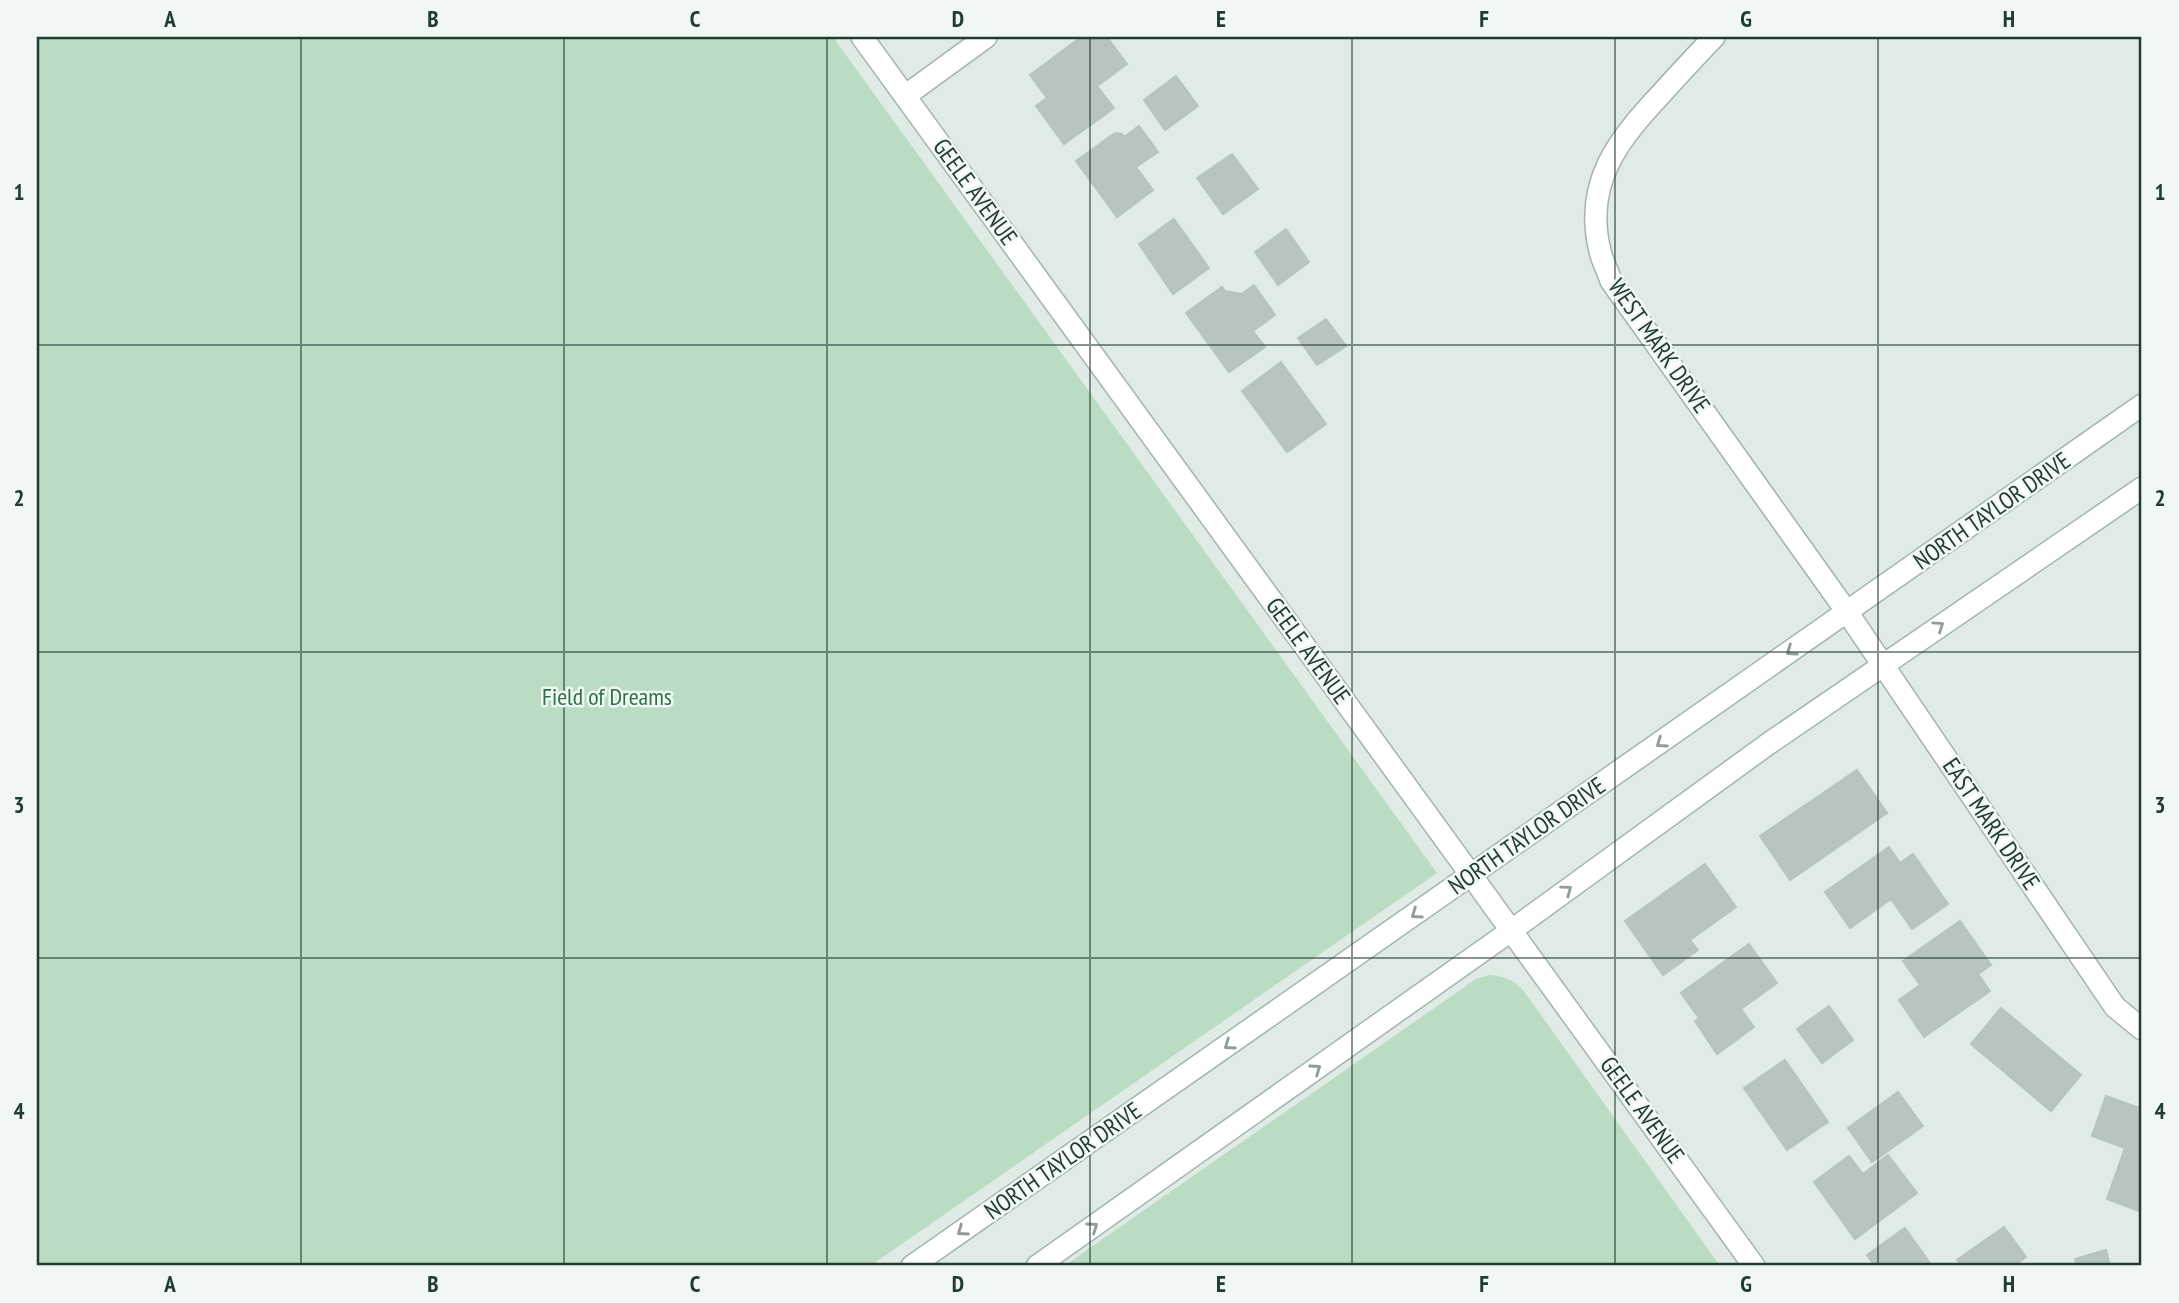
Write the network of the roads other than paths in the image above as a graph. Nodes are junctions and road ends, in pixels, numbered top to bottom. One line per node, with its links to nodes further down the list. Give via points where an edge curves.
1 (862, 37): 4 (main road, GEELE AVENUE)
2 (986, 37): 4 (main road)
3 (1714, 37): 7 (main road, WEST MARK DRIVE, via 1613,152 1601,182 1596,218 1600,250 1611,281)
4 (905, 96): 9 (main road, GEELE AVENUE)
5 (2142, 405): 7 (main road, NORTH TAYLOR DRIVE)
6 (2142, 488): 8 (main road, one-way to 6)
7 (1847, 612): 8 (main road, EAST MARK DRIVE); 9 (main road, NORTH TAYLOR DRIVE, one-way to 9)
8 (1883, 664): 10 (main road, one-way to 8); 11 (main road, EAST MARK DRIVE, via 2115,1007)
9 (1472, 875): 10 (main road, GEELE AVENUE); 12 (main road, NORTH TAYLOR DRIVE, one-way to 12)
10 (1512, 930): 13 (main road, one-way to 10); 14 (main road, GEELE AVENUE)
11 (2142, 1029)
12 (912, 1266)
13 (1037, 1266)
14 (1754, 1266)

